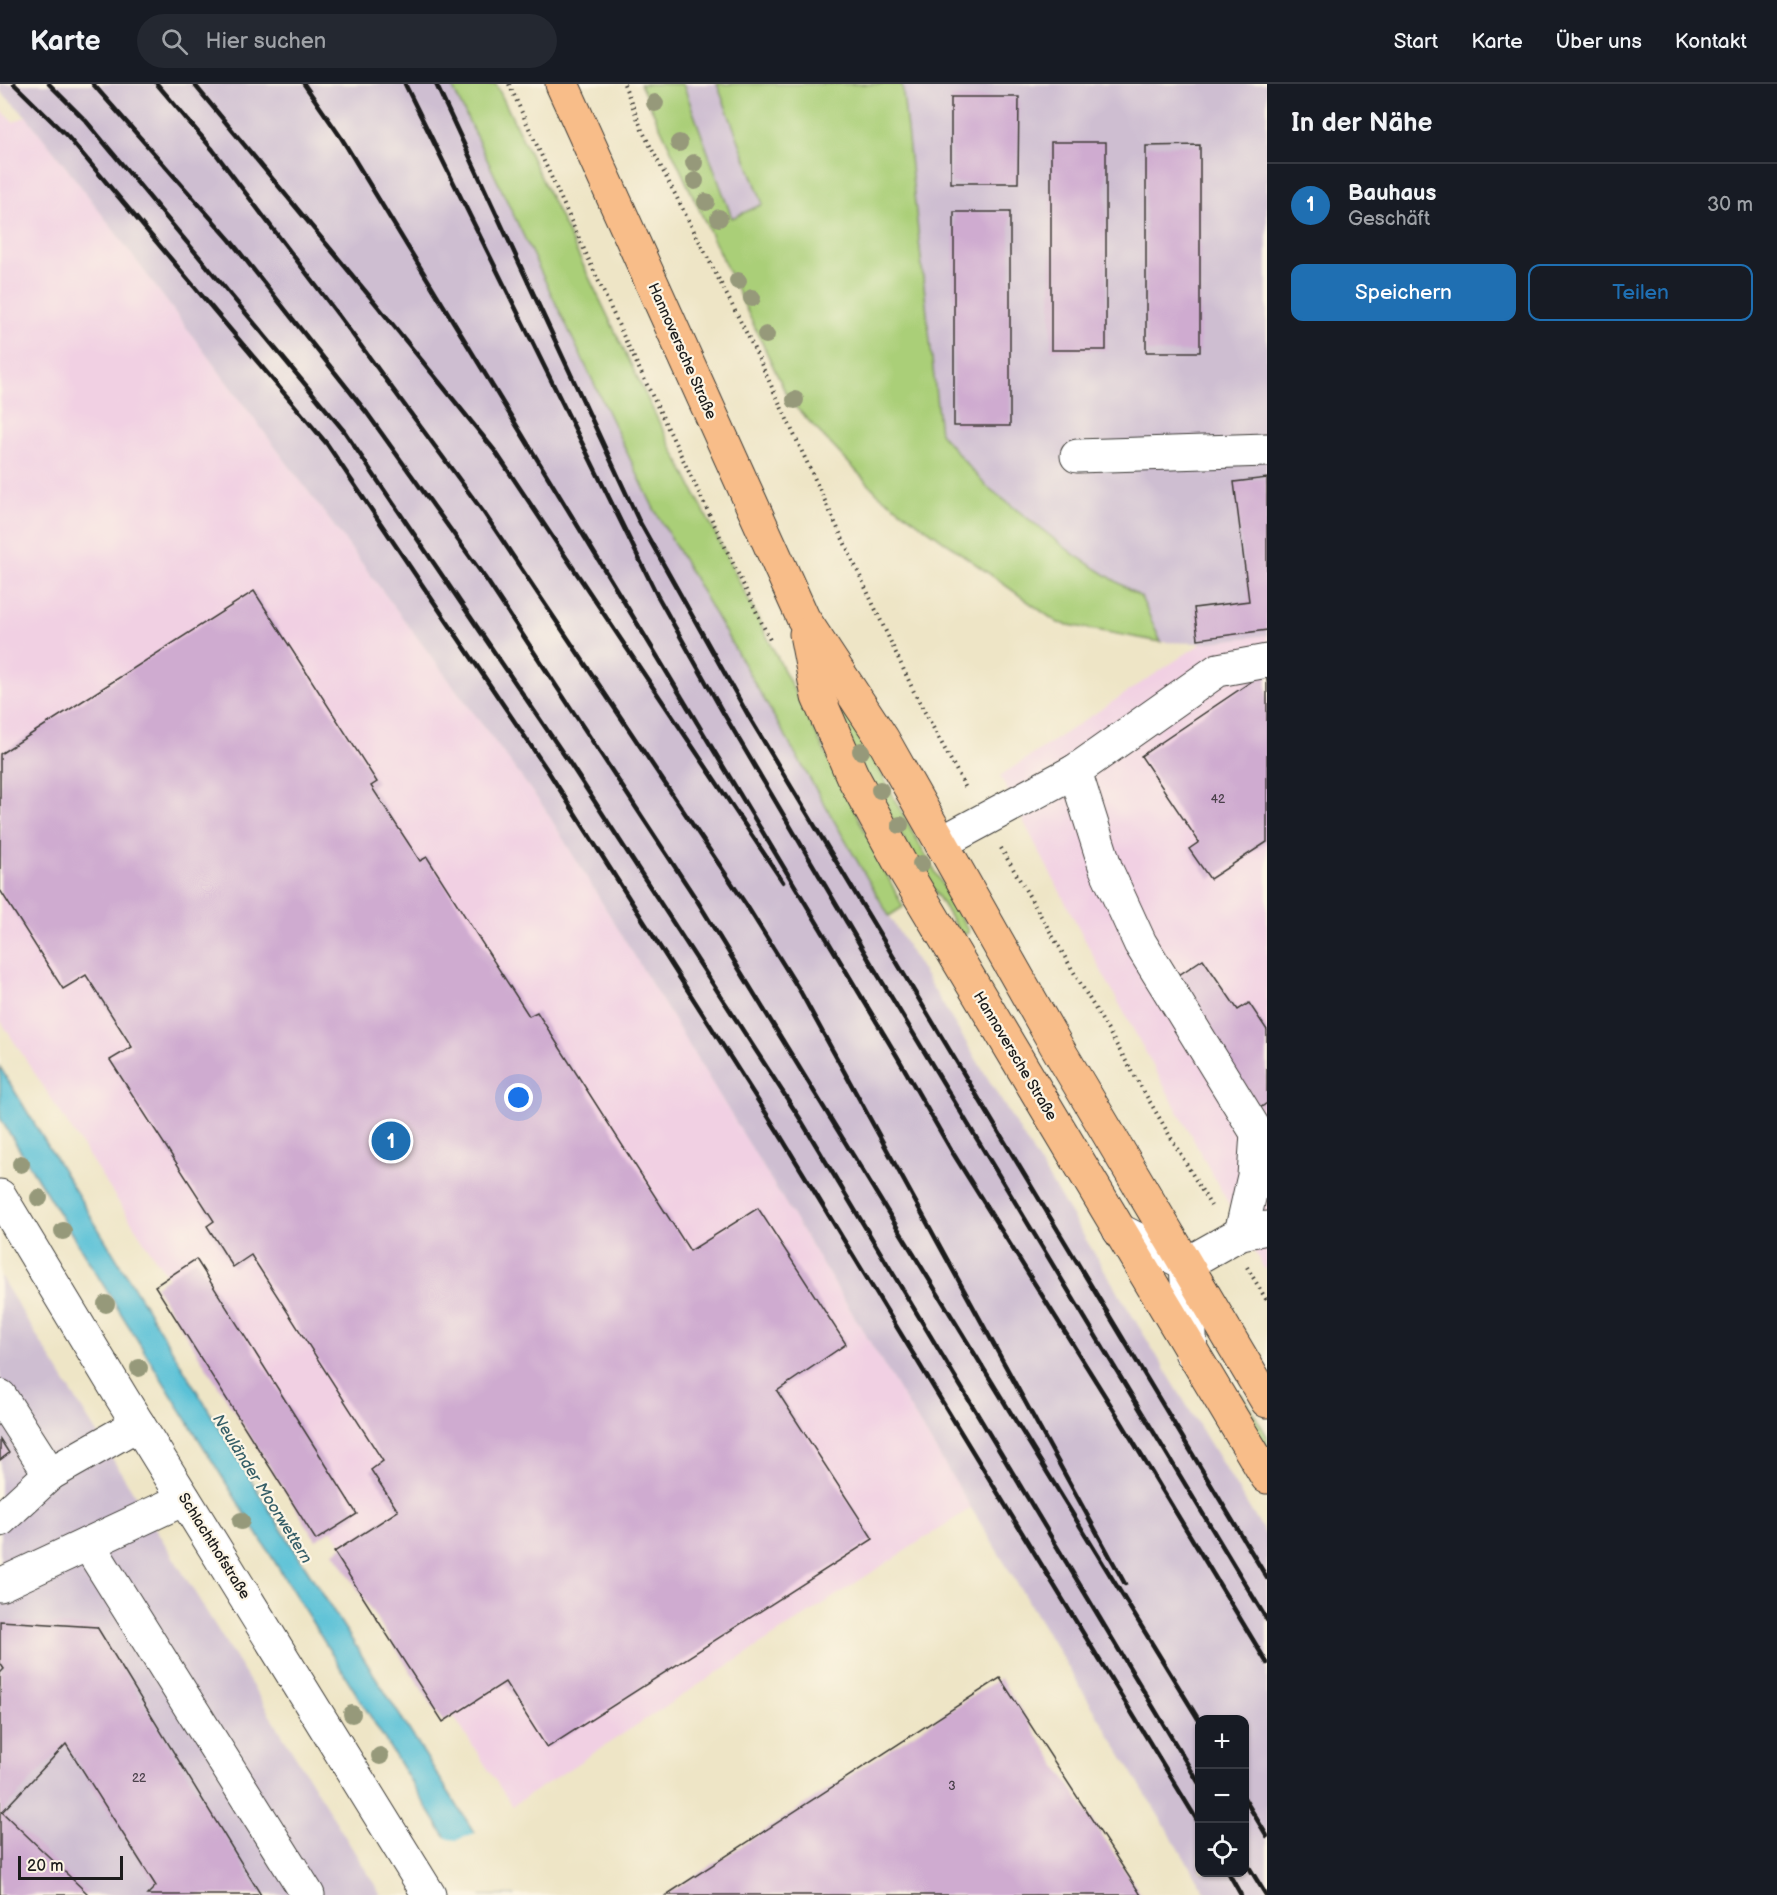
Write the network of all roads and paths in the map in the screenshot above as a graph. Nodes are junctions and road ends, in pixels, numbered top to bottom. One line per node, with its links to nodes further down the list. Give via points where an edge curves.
1 (562, 84): 5 (main road, Hannoversche Straße)
2 (624, 84): 8 (path, via 642,130 749,338 910,684)
3 (1267, 450): 4 (street)
4 (1077, 456)
5 (802, 618): 9 (main road, Hannoversche Straße, via 882,738); 12 (main road, Hannoversche Straße, via 818,697 852,775)
6 (1267, 661): 7 (street, via 1218,670)
7 (1075, 771): 8 (street); 10 (street, via 1106,869 1140,942)
8 (984, 820): 9 (street); 13 (path)
9 (941, 843): 14 (main road, Hannoversche Straße)
10 (1262, 1135): 13 (street)
11 (0, 1196): 19 (street, Schlachthofstraße)
12 (1119, 1230): 14 (street); 16 (main road, Hannoversche Straße)
13 (1246, 1233): 14 (street); 15 (path)
14 (1186, 1264): 16 (street); 18 (main road, Hannoversche Straße)
15 (1267, 1300)
16 (1191, 1352): 21 (main road, Hannoversche Straße)
17 (0, 1396): 20 (street)
18 (1267, 1401)
19 (138, 1424): 20 (street); 22 (street, Schlachthofstraße)
20 (50, 1474): 23 (street)
21 (1267, 1478)
22 (184, 1499): 24 (street); 27 (street, Schlachthofstraße)
23 (0, 1520)
24 (88, 1544): 25 (street); 26 (street)
25 (0, 1585)
26 (308, 1895)
27 (429, 1895)

